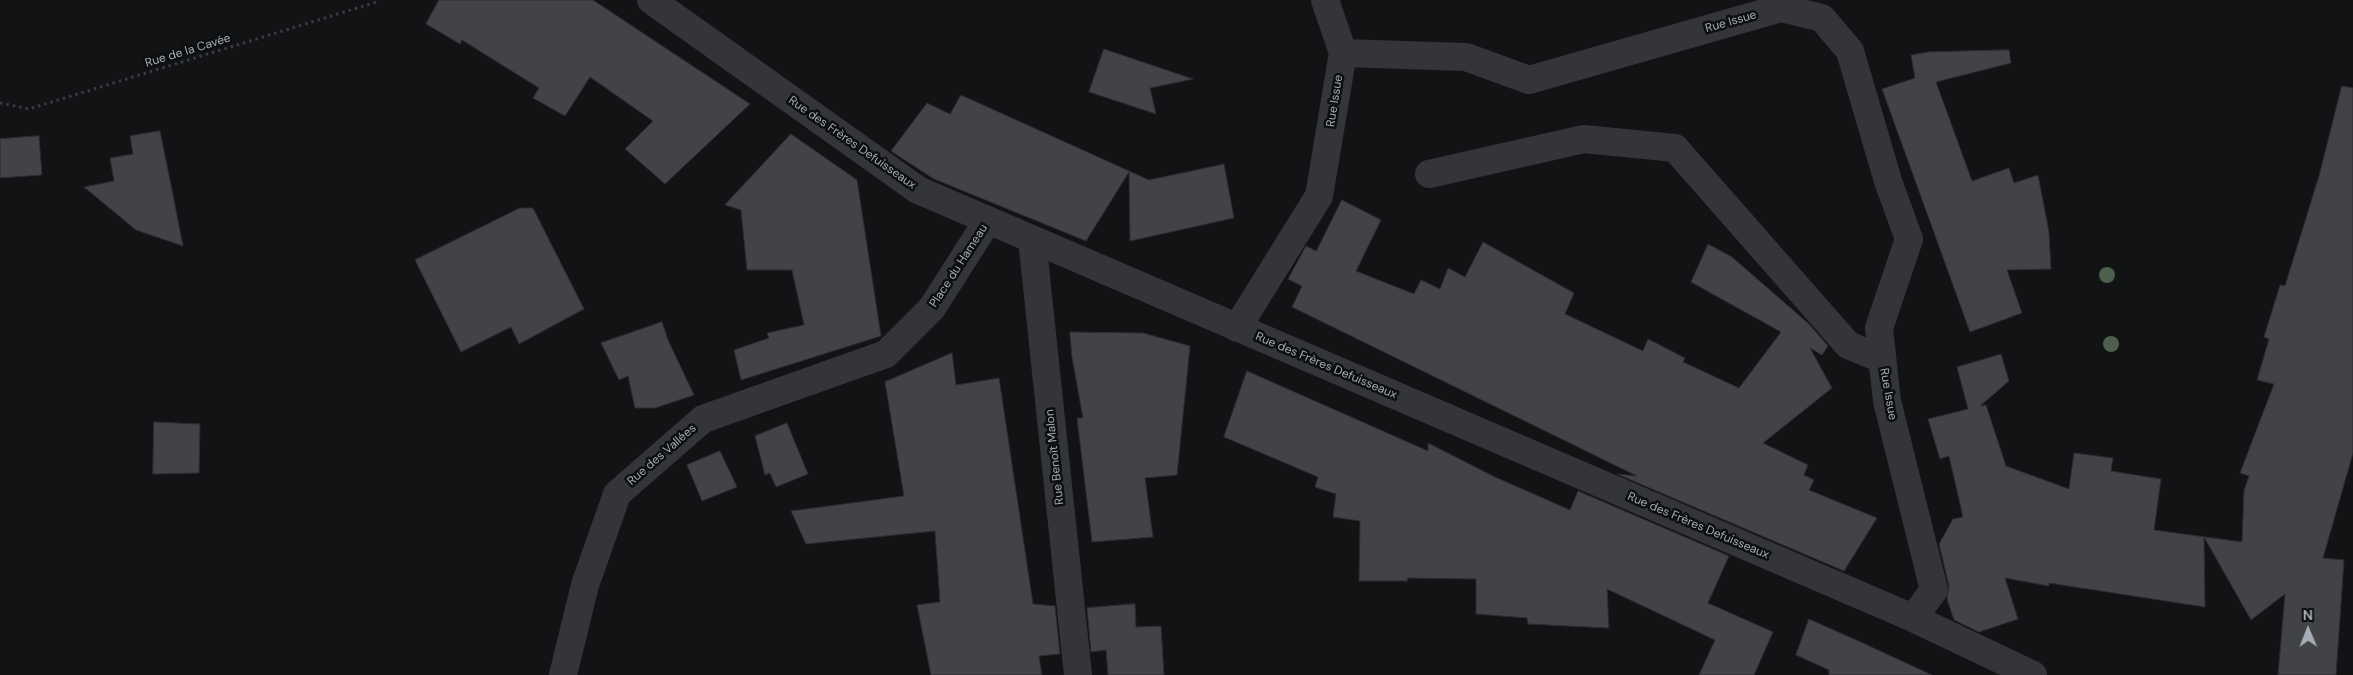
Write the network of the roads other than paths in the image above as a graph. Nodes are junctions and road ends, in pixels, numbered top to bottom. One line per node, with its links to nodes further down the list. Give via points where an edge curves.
1 (651, 0): 5 (street, Rue des Frères Defuisseaux, via 918,190)
2 (1325, 0): 3 (street)
3 (1343, 52): 7 (street, Rue Issue, via 1320,196); 9 (street, Rue Issue, via 1466,57 1530,80 1781,8 1822,18 1850,51 1888,181 1909,239 1879,328)
4 (1429, 174): 9 (street, via 1584,139 1676,148 1848,345)
5 (988, 220): 6 (street, Rue des Frères Defuisseaux); 8 (street, Place du Hameau, via 932,308)
6 (1032, 239): 7 (street, Rue des Frères Defuisseaux); 12 (street, Rue Benoît Malon)
7 (1237, 328): 10 (street, Rue des Frères Defuisseaux)
8 (886, 354): 11 (street, Rue des Vallées, via 703,419 617,494 585,585)
9 (1882, 359): 10 (street, Rue Issue, via 1887,401 1934,590)
10 (1913, 618): 13 (street, Rue des Frères Defuisseaux)
11 (563, 675)
12 (1078, 675)
13 (2033, 675)

